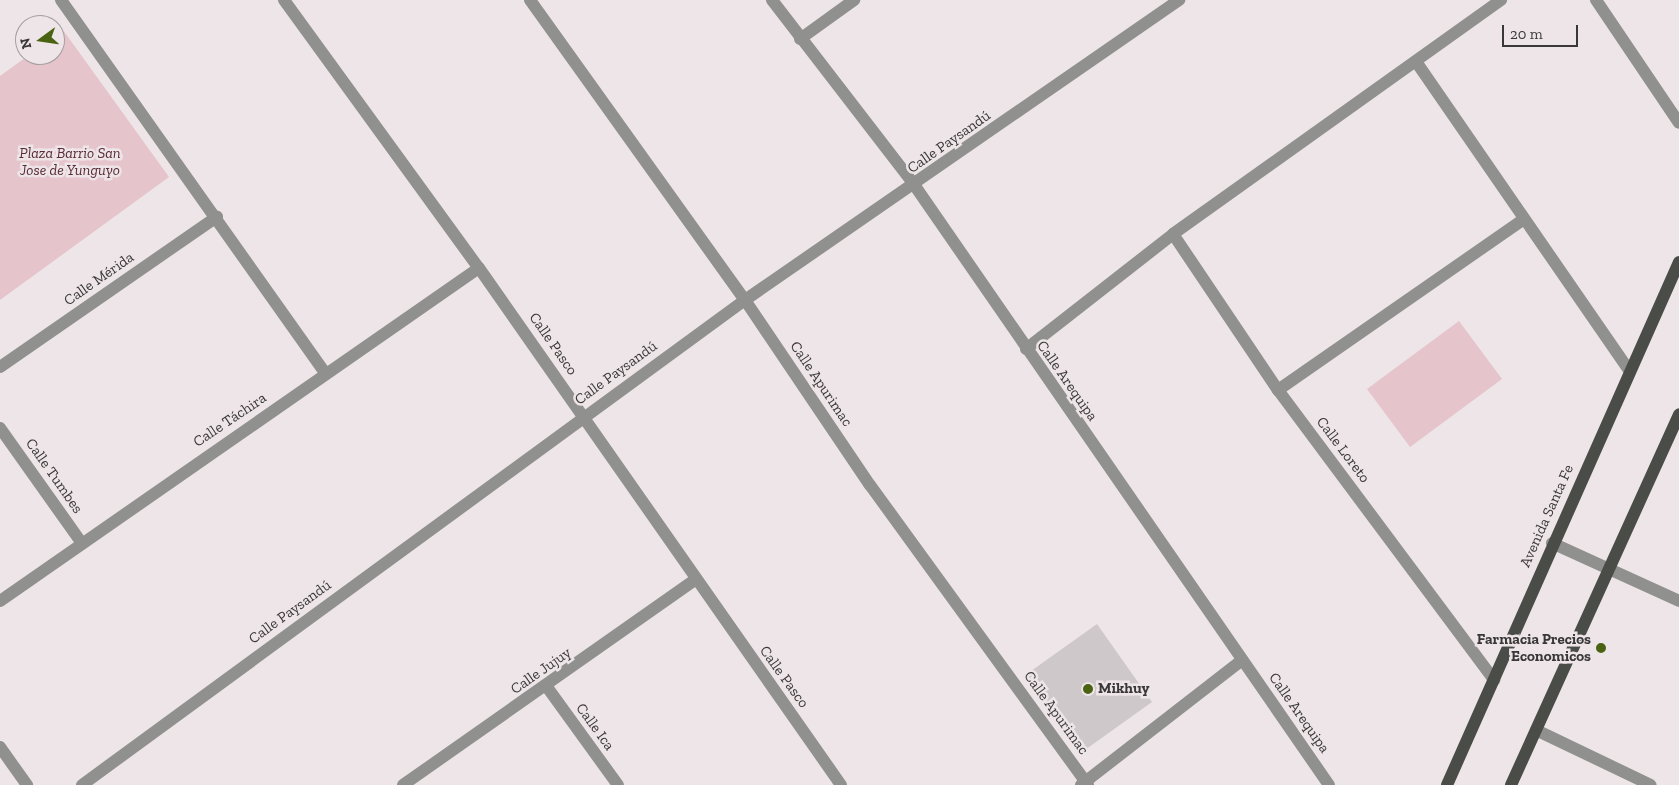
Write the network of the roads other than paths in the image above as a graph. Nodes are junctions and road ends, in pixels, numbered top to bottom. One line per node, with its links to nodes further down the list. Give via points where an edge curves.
1 (61, 0): 13 (street)
2 (284, 0): 17 (street, Calle Pasco)
3 (530, 0): 18 (street, Calle Apurimac)
4 (772, 0): 9 (street, Calle Arequipa)
5 (854, 0): 9 (street)
6 (1179, 0): 12 (street, Calle Paysandú)
7 (1501, 0): 10 (street)
8 (1596, 0): 11 (street)
9 (800, 39): 12 (street, Calle Arequipa)
10 (1417, 63): 14 (street); 15 (street)
11 (1679, 123)
12 (914, 186): 18 (street, Calle Paysandú); 19 (street, Calle Arequipa)
13 (216, 217): 20 (street, Calle Mérida); 22 (street)
14 (1523, 220): 21 (street); 23 (street)
15 (1173, 234): 19 (street); 23 (street, Calle Loreto)
16 (1679, 262): 21 (main road, Avenida Santa Fe)
17 (479, 268): 22 (street, Calle Táchira); 25 (street, Calle Pasco)
18 (745, 300): 25 (street, Calle Paysandú); 38 (street, Calle Apurimac, via 870,485)
19 (1026, 349): 33 (street, Calle Arequipa)
20 (0, 367)
21 (1630, 372): 28 (main road, Avenida Santa Fe)
22 (326, 374): 27 (street, Calle Táchira)
23 (1278, 390): 34 (street, Calle Loreto)
24 (1679, 414): 29 (main road)
25 (584, 416): 30 (street, Calle Pasco); 40 (street, Calle Paysandú)
26 (0, 428): 27 (street, Calle Tumbes)
27 (80, 542): 31 (street, Calle Táchira)
28 (1552, 543): 29 (street); 34 (main road, Avenida Santa Fe)
29 (1608, 569): 32 (street); 36 (main road)
30 (695, 580): 35 (street, Calle Jujuy); 43 (street, Calle Pasco)
31 (0, 601)
32 (1679, 601)
33 (1242, 660): 38 (street); 44 (street, Calle Arequipa)
34 (1494, 680): 45 (main road, Avenida Santa Fe)
35 (546, 687): 41 (street, Calle Jujuy); 42 (street, Calle Ica)
36 (1536, 730): 46 (main road); 47 (street)
37 (0, 747): 39 (street)
38 (1085, 784)
39 (27, 785)
40 (82, 785)
41 (403, 785)
42 (618, 785)
43 (841, 785)
44 (1329, 785)
45 (1447, 785)
46 (1511, 785)
47 (1651, 785)

